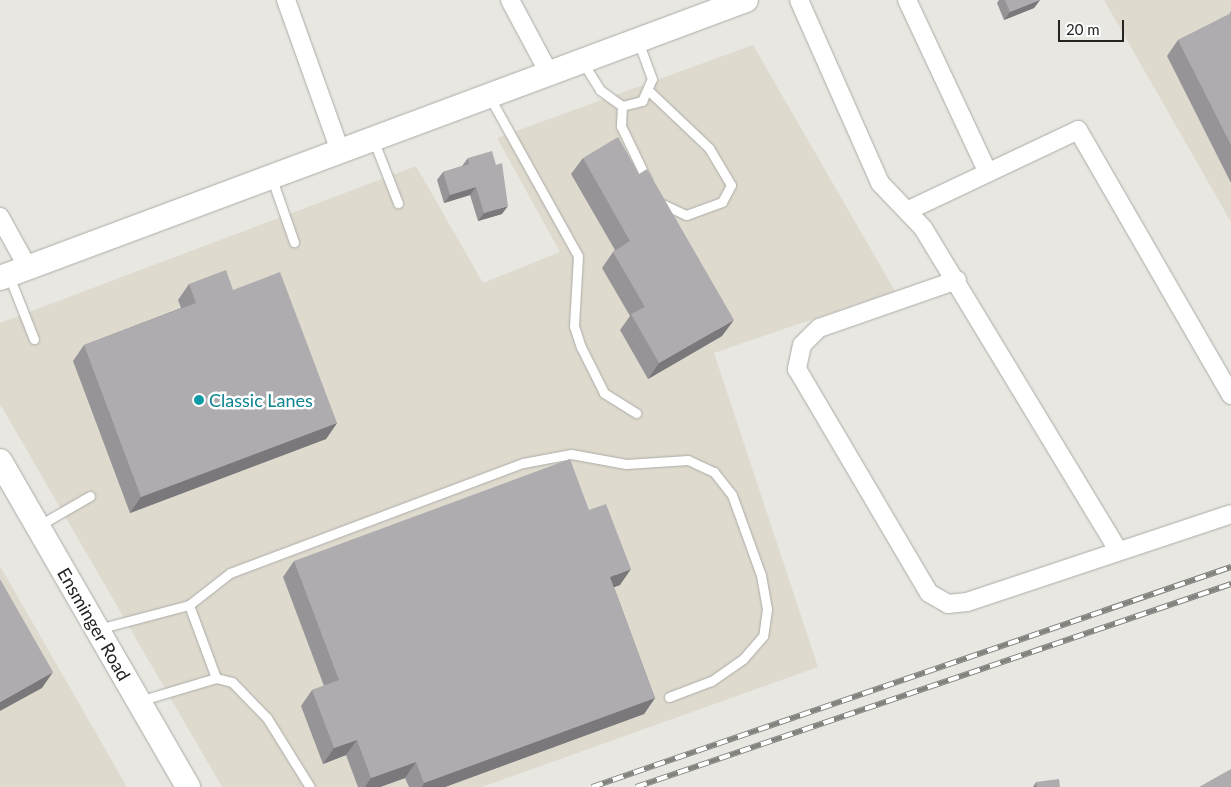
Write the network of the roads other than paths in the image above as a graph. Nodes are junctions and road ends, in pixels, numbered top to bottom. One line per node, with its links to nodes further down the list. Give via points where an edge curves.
1 (286, 0): 13 (street)
2 (510, 0): 8 (street)
3 (746, 0): 6 (main road)
4 (799, 0): 17 (street, via 880,183 893,201)
5 (907, 0): 14 (street)
6 (638, 40): 7 (main road); 9 (lane, via 652,79)
7 (582, 61): 8 (main road); 11 (lane, via 600,90)
8 (549, 73): 10 (main road)
9 (650, 92): 11 (lane, via 642,101); 11 (lane, via 709,148 731,184 722,202 686,215 664,207 636,163 621,126)
10 (489, 96): 12 (main road); 24 (lane, via 578,256 574,326 581,347 604,392)
11 (622, 106)
12 (373, 139): 13 (main road); 16 (lane)
13 (340, 151): 15 (main road)
14 (987, 171): 17 (street); 23 (street, via 1078,130)
15 (271, 177): 19 (lane); 20 (main road)
16 (398, 204)
17 (909, 210): 21 (street)
18 (0, 217): 20 (street)
19 (294, 242)
20 (12, 274): 22 (lane)
21 (956, 280): 29 (street); 29 (street, via 819,328 802,345 800,380 929,593 940,601 967,602)
22 (34, 339)
23 (1231, 395)
24 (636, 413)
25 (0, 461): 28 (main road, Ensminger Road)
26 (90, 496): 28 (lane)
27 (1231, 514): 29 (street)
28 (38, 526): 31 (main road, Ensminger Road)
29 (1118, 550)
30 (189, 605): 31 (lane); 32 (lane); 33 (lane, via 230,573 523,463 571,454 626,464 688,460 714,472 732,495 760,575 767,609 763,636 744,659 711,681)
31 (97, 629): 34 (main road, Ensminger Road)
32 (216, 678): 34 (lane); 36 (lane, via 232,682 267,718)
33 (669, 697)
34 (139, 702): 35 (main road, Ensminger Road)
35 (188, 787)
36 (310, 787)

